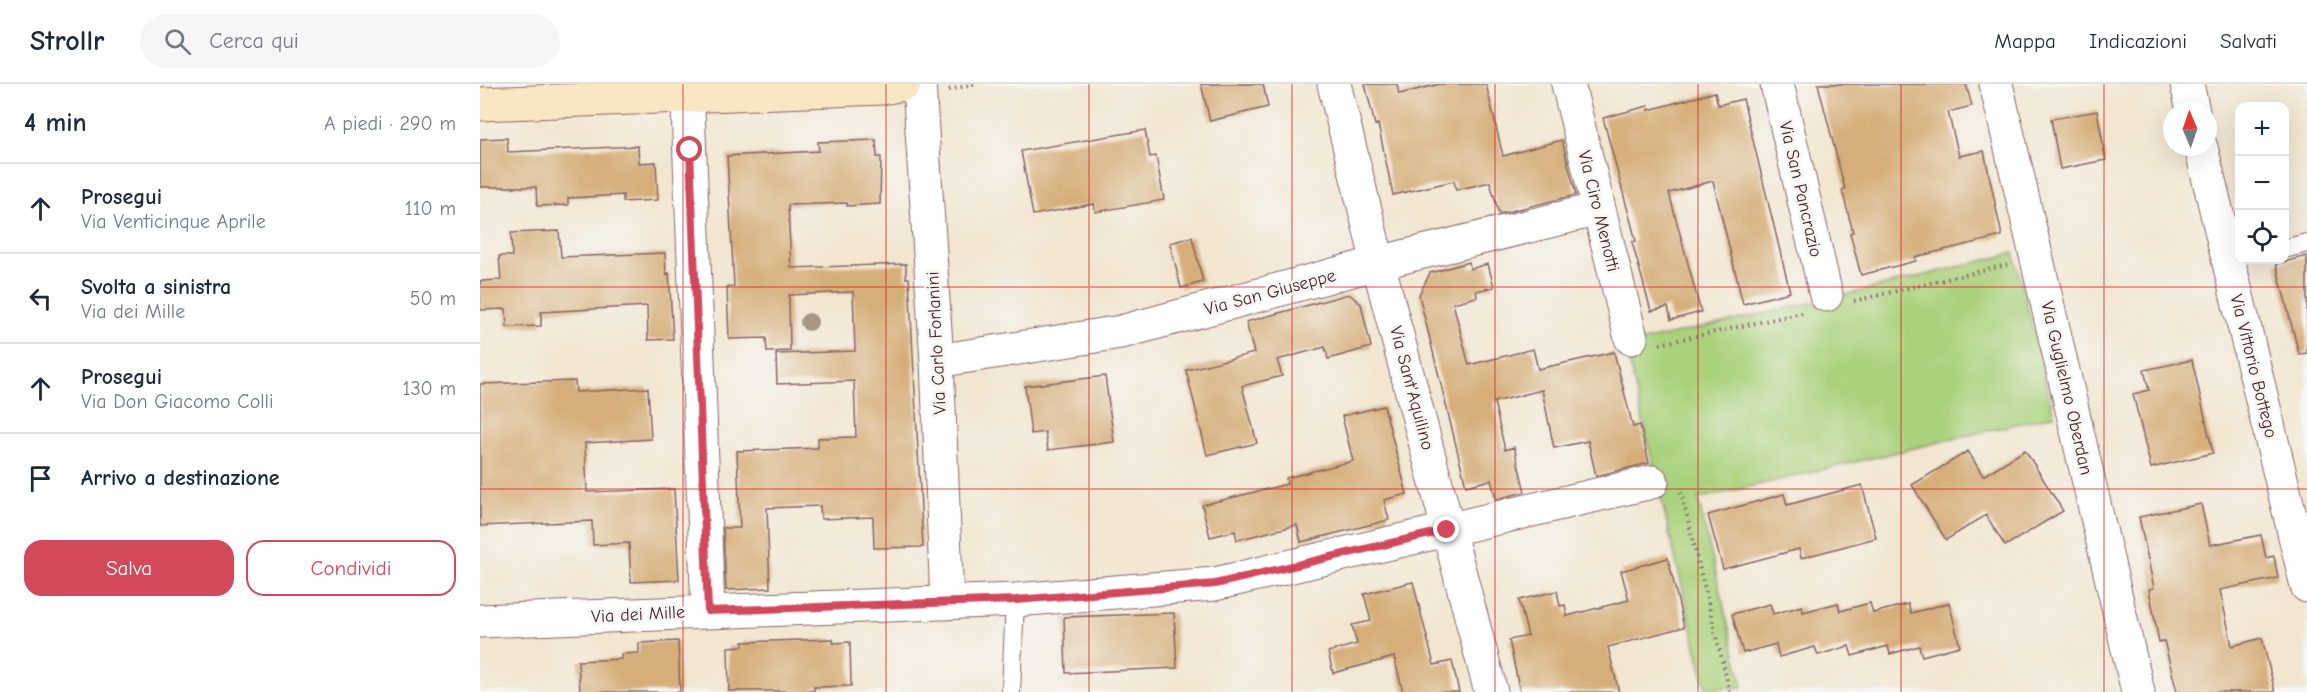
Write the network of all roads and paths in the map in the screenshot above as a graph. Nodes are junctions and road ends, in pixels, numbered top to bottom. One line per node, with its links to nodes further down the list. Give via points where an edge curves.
1 (904, 84): 8 (street, via 882,88)
2 (919, 84): 20 (street, Via Carlo Forlanini)
3 (1334, 84): 17 (street, Via Sant'Aquilino)
4 (1568, 84): 12 (street, Via Ciro Menotti)
5 (1777, 84): 18 (street, Via San Pancrazio)
6 (1996, 84): 15 (street, Via Guglielmo Oberdan)
7 (2187, 84): 9 (street)
8 (687, 90): 10 (street); 26 (street)
9 (2191, 102)
10 (480, 104)
11 (2204, 156): 16 (street, Via Vittorio Bottego)
12 (1599, 208): 17 (street, Via San Giuseppe); 19 (street, Via Ciro Menotti)
13 (2307, 243): 14 (lane)
14 (2289, 248)
15 (2037, 258): 18 (path); 31 (street, Via Guglielmo Oberdan)
16 (2234, 260): 23 (street, Via Vittorio Bottego)
17 (1378, 263): 20 (street, Via San Giuseppe, via 1121,332); 22 (street, Via Sant'Aquilino)
18 (1827, 301): 19 (path, via 1634,350)
19 (1631, 338)
20 (937, 361): 25 (street, Via Carlo Forlanini)
21 (1652, 482): 22 (street, Via dei Mille); 30 (path, via 1677,476)
22 (1447, 530): 24 (street, Via dei Mille, via 1215,584); 29 (street, Via Sant'Aquilino)
23 (2307, 586)
24 (1016, 600): 25 (street, Via dei Mille); 28 (lane)
25 (946, 603): 26 (street, Via dei Mille)
26 (708, 611): 27 (street, Via dei Mille)
27 (480, 621)
28 (1011, 692)
29 (1491, 692)
30 (1730, 692)
31 (2138, 692)

